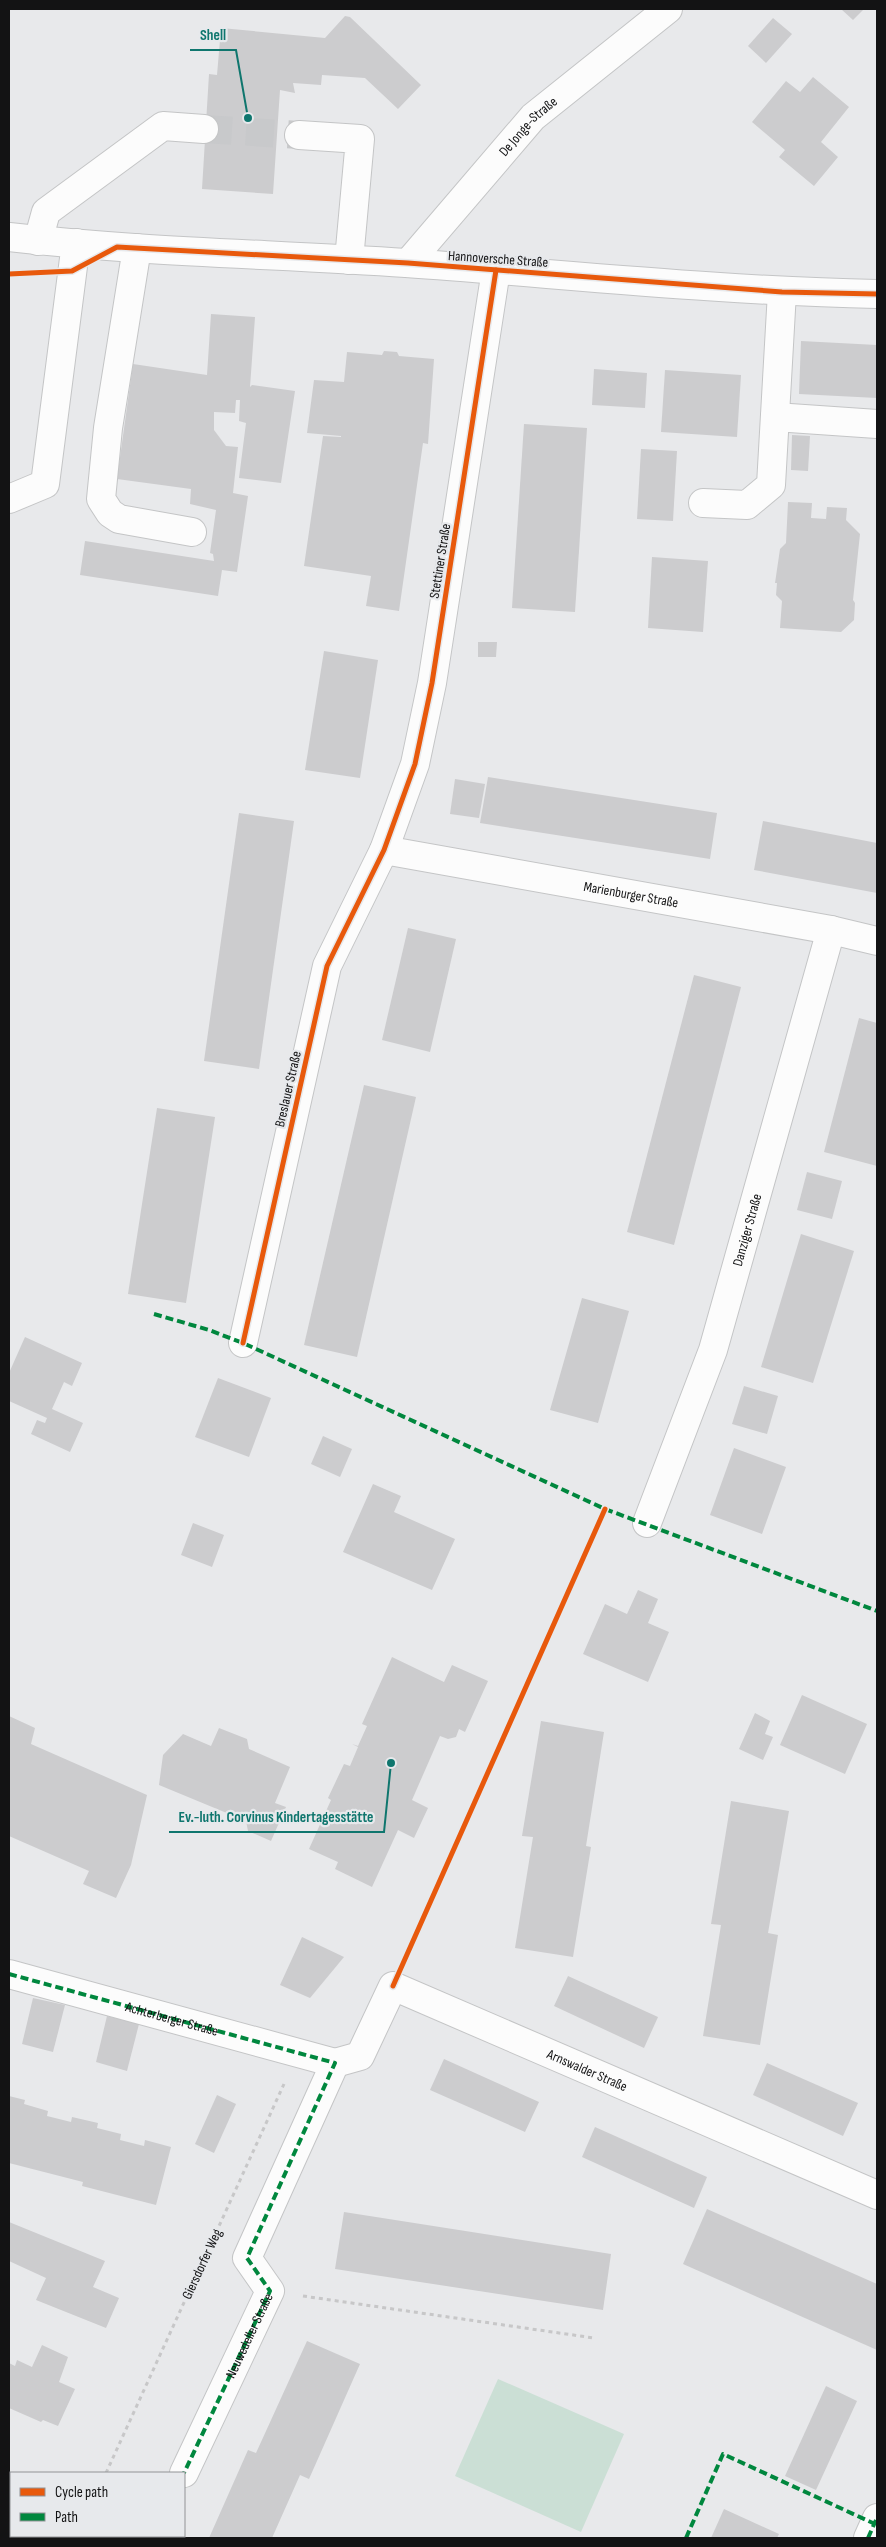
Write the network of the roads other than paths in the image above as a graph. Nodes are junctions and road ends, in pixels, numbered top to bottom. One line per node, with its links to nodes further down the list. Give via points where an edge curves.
1 (668, 9): 9 (street, De Jonge-Straße, via 533,117)
2 (204, 128): 5 (street, via 162,126 46,212)
3 (298, 135): 8 (street, via 360,139)
4 (9, 238): 5 (street, Hannoversche Straße)
5 (38, 241): 6 (street, Hannoversche Straße)
6 (76, 243): 7 (street, Hannoversche Straße); 15 (street, via 45,484)
7 (137, 248): 8 (street, Hannoversche Straße); 17 (street, via 108,428 101,499 110,513 119,518)
8 (349, 260): 9 (street, Hannoversche Straße)
9 (408, 263): 10 (street, Hannoversche Straße)
10 (496, 270): 11 (street, Hannoversche Straße); 18 (street, Stettiner Straße, via 432,683 415,764)
11 (782, 292): 12 (street, Hannoversche Straße); 13 (street)
12 (877, 294)
13 (775, 417): 14 (street); 16 (street, via 771,485 747,504)
14 (877, 424)
15 (9, 500)
16 (703, 503)
17 (192, 532)
18 (384, 850): 19 (street, Marienburger Straße); 21 (street, Breslauer Straße, via 327,966)
19 (831, 930): 20 (street, Marienburger Straße); 22 (street, Danziger Straße, via 713,1350)
20 (877, 941)
21 (243, 1343)
22 (647, 1523)
23 (9, 1974): 24 (street, Achterberger Straße)
24 (335, 2063): 25 (street, Arnswalder Straße, via 360,2056 393,1986); 26 (street, Neuwedeller Straße, via 247,2258 270,2291)
25 (877, 2196)
26 (185, 2472)
27 (877, 2518): 28 (street)
28 (868, 2538)

